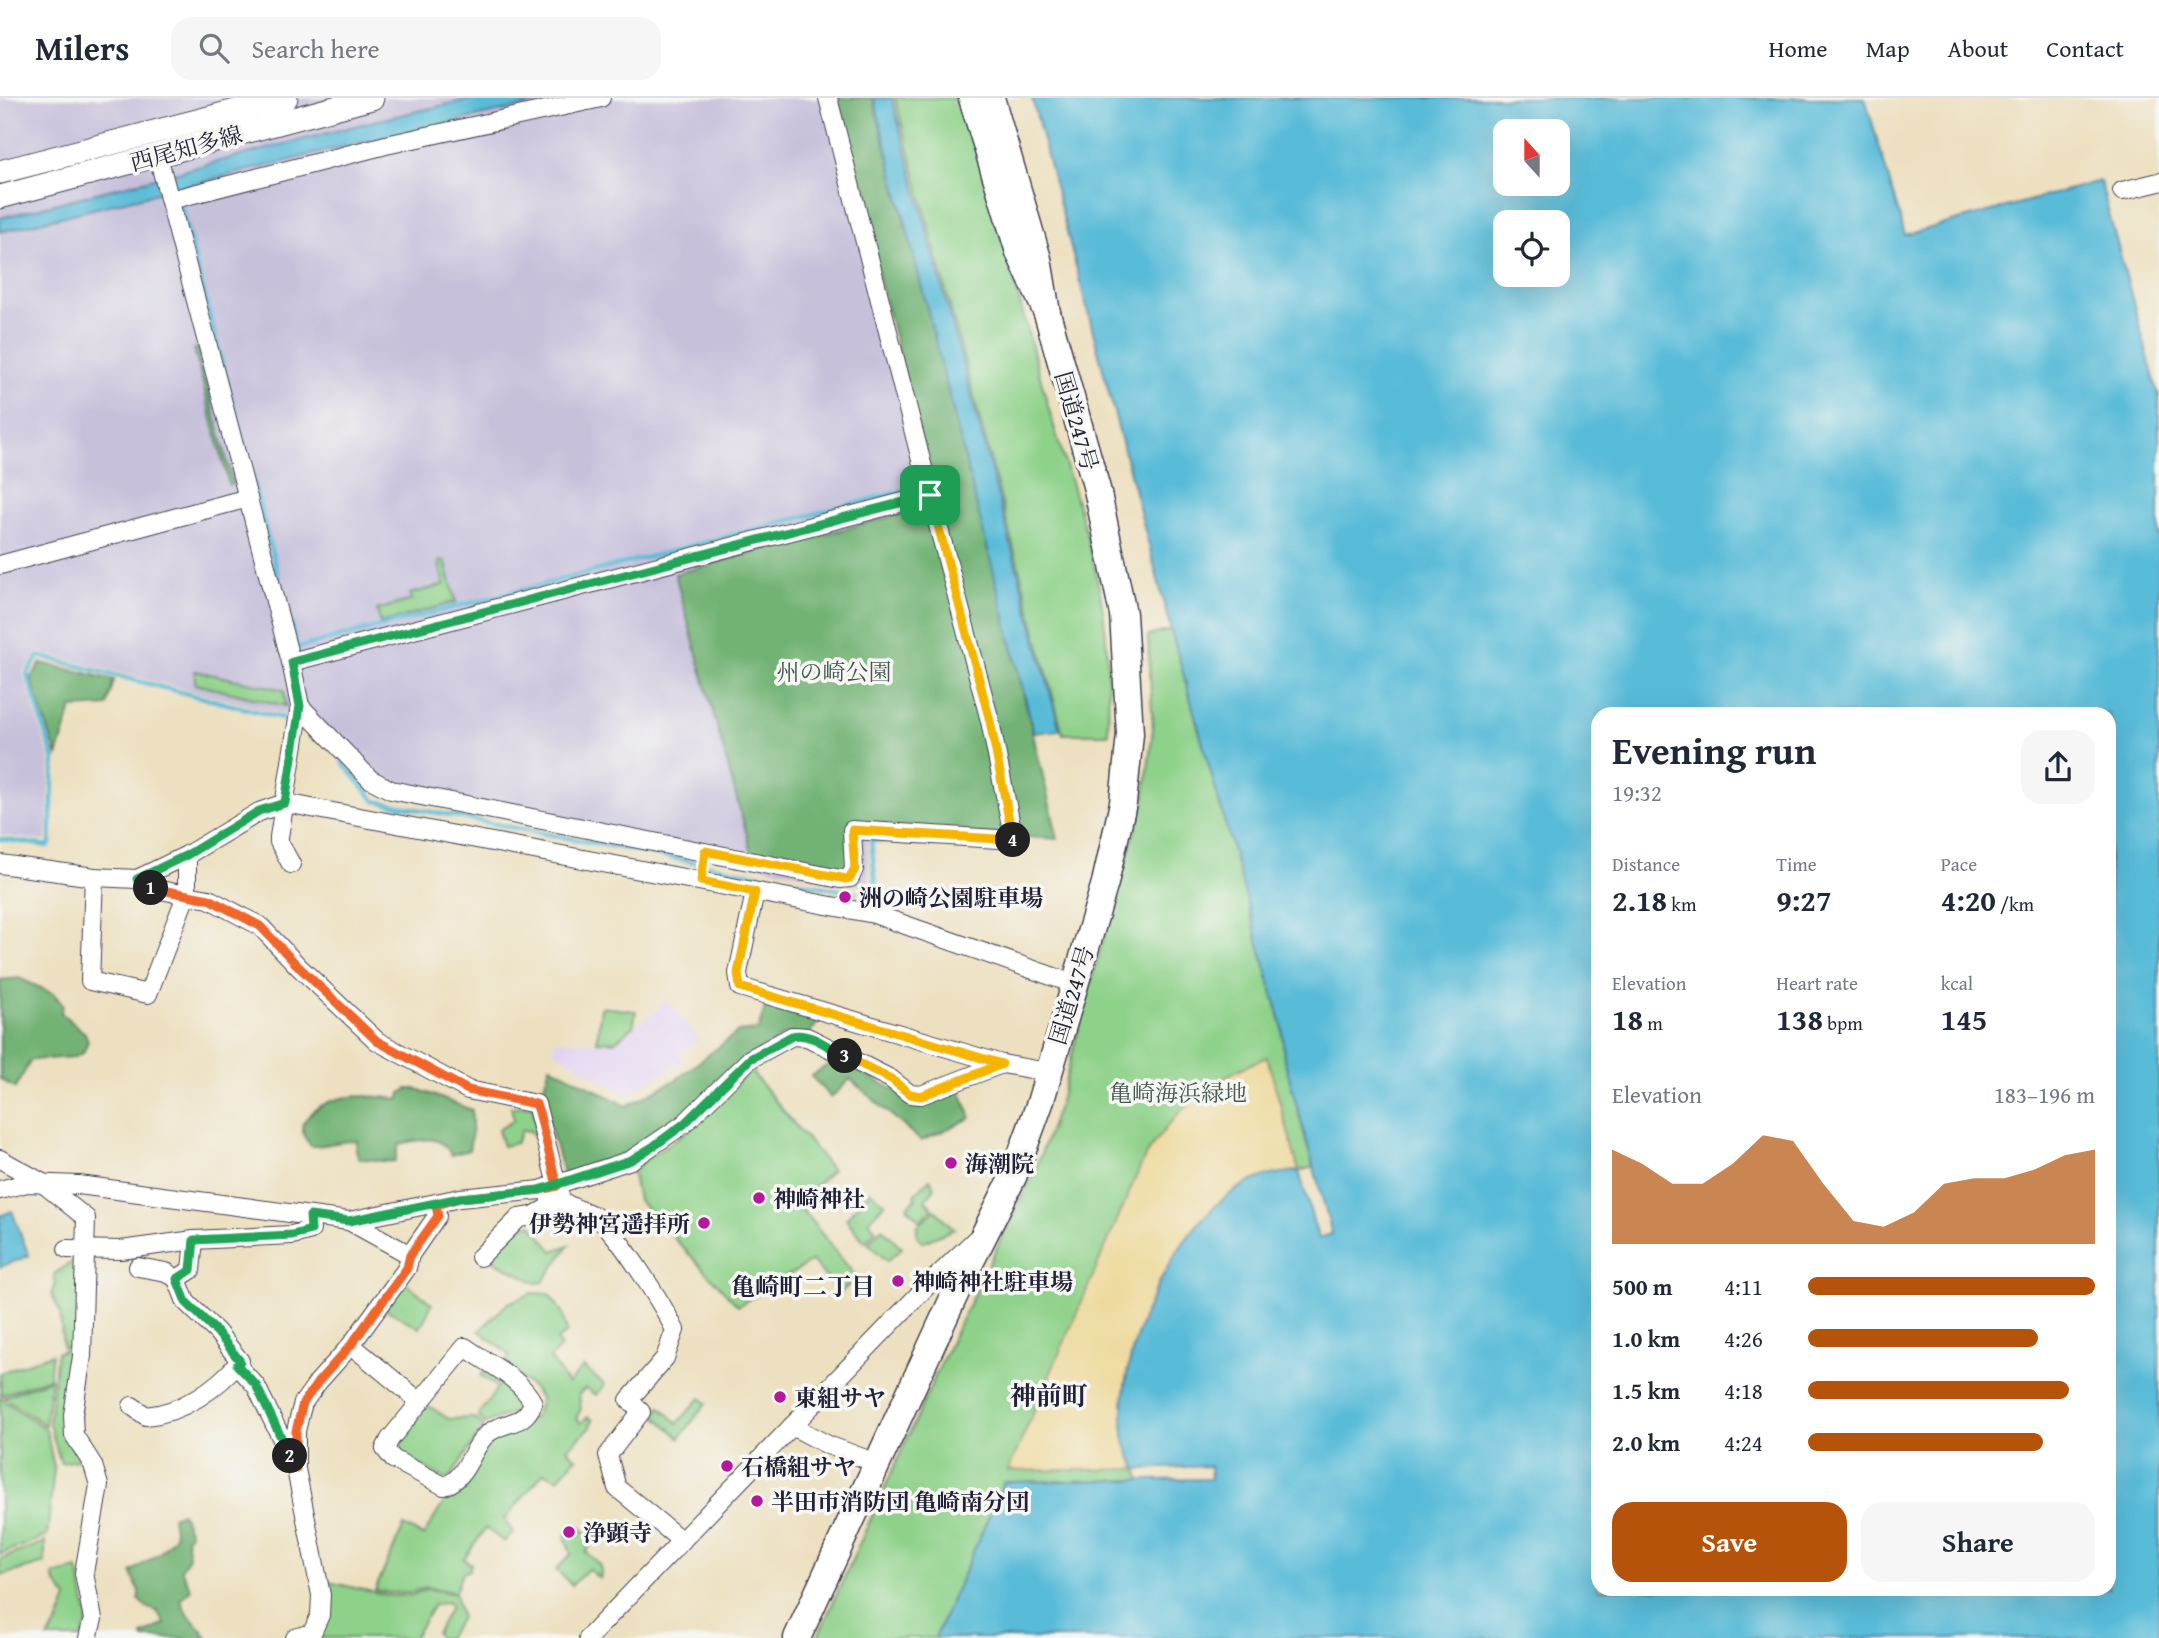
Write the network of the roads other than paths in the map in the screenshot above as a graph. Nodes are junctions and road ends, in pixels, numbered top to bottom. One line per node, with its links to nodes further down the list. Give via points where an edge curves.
1 (372, 98): 6 (main road, 西尾知多線)
2 (601, 98): 11 (street)
3 (828, 98): 14 (street)
4 (972, 98): 13 (highway, 国道247号, via 1019,252)
5 (991, 98): 13 (highway, 国道247号, via 1038,258)
6 (278, 105): 7 (main road, 西尾知多線); 8 (main road, 西尾知多線)
7 (159, 162): 11 (street); 12 (main road, 西尾知多線)
8 (0, 172)
9 (2159, 182): 10 (street)
10 (2122, 191)
11 (169, 196): 15 (street)
12 (0, 197)
13 (1047, 313): 28 (highway, 国道247号, via 1097,489 1117,579 1129,691 1123,803 1105,883)
14 (930, 495): 17 (street); 21 (street, via 990,721 1014,840 852,830 855,869 846,879)
15 (248, 498): 16 (street); 17 (street)
16 (0, 565)
17 (292, 662): 18 (street)
18 (298, 717): 19 (street); 21 (street, via 370,779 391,790)
19 (285, 803): 20 (street, via 259,811); 21 (street); 23 (street, via 279,842)
20 (187, 855): 25 (street); 27 (street)
21 (704, 862): 26 (street)
22 (0, 864): 24 (street)
23 (291, 864)
24 (94, 877): 25 (street); 27 (street, via 90,981 145,995)
25 (137, 879): 27 (street, via 149,887)
26 (755, 892): 28 (street, via 874,914); 29 (street, via 738,973 740,987)
27 (187, 893): 33 (street, via 209,899 260,926 377,1041 468,1090 536,1104)
28 (1074, 984): 30 (highway, 国道247号)
29 (1002, 1064): 30 (street); 33 (street, via 915,1096 891,1079 798,1035 750,1059 684,1124 654,1146 631,1160)
30 (1048, 1072): 38 (highway, 国道247号, via 1013,1177)
31 (0, 1159): 32 (street)
32 (41, 1182): 34 (street); 36 (street); 41 (street, via 85,1215)
33 (553, 1187): 35 (street); 43 (street, via 549,1207 519,1218); 53 (street, via 567,1206 596,1217 618,1241 675,1330 665,1358 629,1400 641,1412 608,1455 617,1488)
34 (0, 1190)
35 (436, 1205): 37 (street); 42 (street, via 438,1216)
36 (310, 1216): 37 (street); 39 (street, via 311,1230 292,1235)
37 (349, 1221): 42 (street)
38 (986, 1229): 50 (street); 51 (highway, 国道247号)
39 (194, 1240): 41 (street); 45 (street, via 191,1270)
40 (66, 1249): 41 (street)
41 (86, 1250): 54 (street, via 82,1356 73,1415 74,1435 93,1465 99,1485 84,1573 93,1619)
42 (410, 1255): 46 (street, via 407,1268)
43 (480, 1257)
44 (138, 1266): 45 (street)
45 (177, 1279): 47 (street, via 186,1302 217,1332 240,1361)
46 (351, 1345): 48 (street); 52 (street, via 303,1403 296,1431)
47 (237, 1365): 49 (street, via 196,1400 146,1416); 52 (street, via 256,1385)
48 (419, 1402): 48 (street, via 384,1449 393,1459 444,1486 458,1478 489,1432 521,1420 533,1403 518,1384 465,1347)
49 (132, 1406)
50 (792, 1426): 51 (street); 53 (street)
51 (879, 1464): 57 (highway, 国道247号)
52 (296, 1469): 55 (street, via 321,1595 320,1615 312,1633)
53 (682, 1541): 56 (street)
54 (88, 1638)
55 (295, 1638)
56 (588, 1638)
57 (797, 1638)

